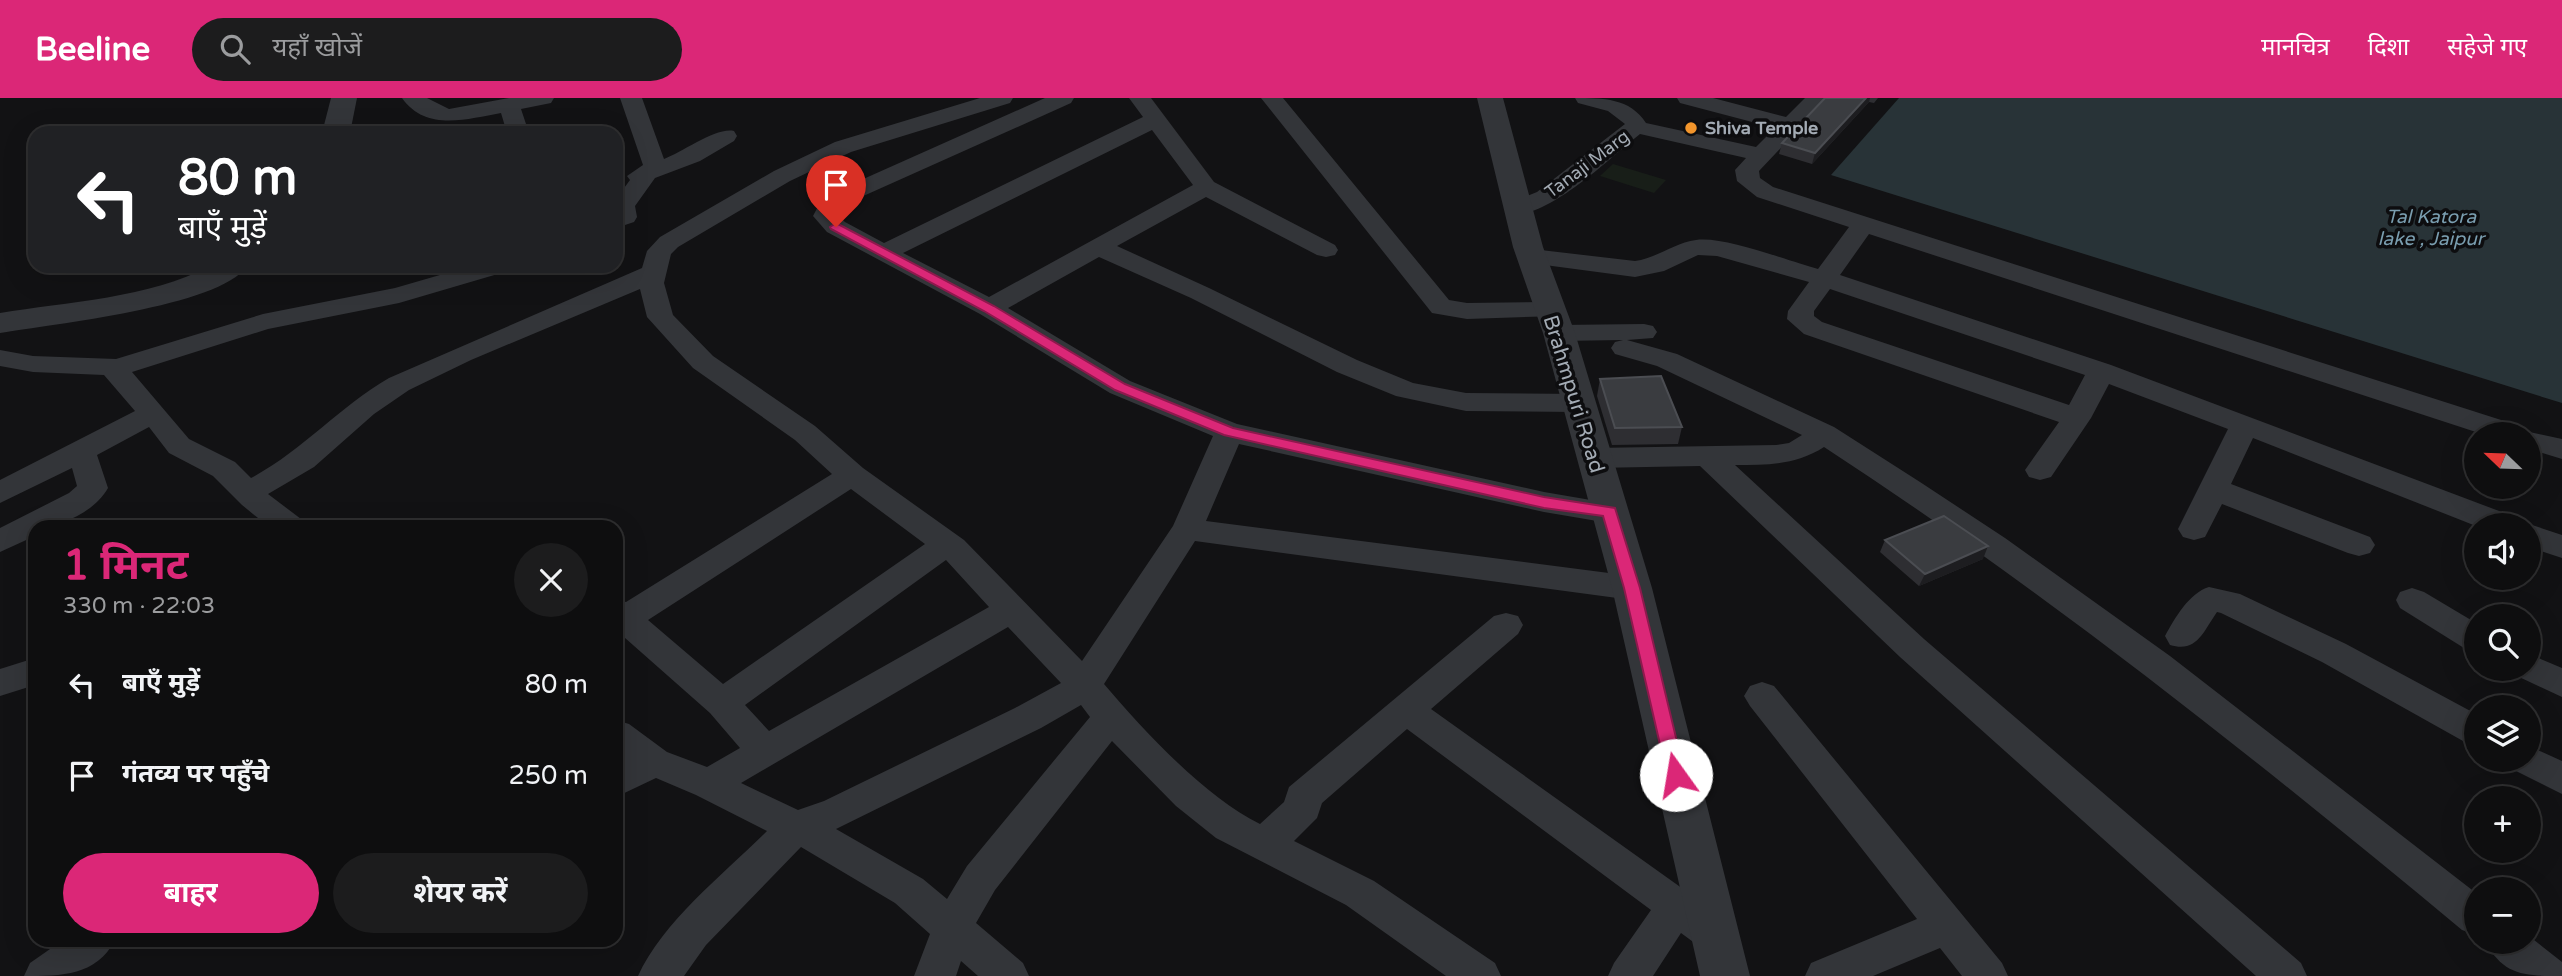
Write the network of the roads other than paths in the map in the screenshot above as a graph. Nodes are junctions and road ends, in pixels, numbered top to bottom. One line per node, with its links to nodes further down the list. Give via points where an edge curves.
1 (344, 98): 16 (street)
2 (413, 98): 13 (street, via 448,116)
3 (543, 98): 13 (street)
4 (631, 98): 21 (street, via 655,166)
5 (1003, 98): 28 (street, via 843,147 782,176)
6 (1063, 98): 31 (street, via 831,202 825,216 830,222)
7 (1140, 98): 14 (street)
8 (1272, 98): 38 (street, via 1441,307)
9 (1490, 98): 25 (street, Brahmpuri Road)
10 (1586, 98): 25 (street, Tanaji Marg, via 1622,110 1637,126 1545,197)
11 (1688, 98): 15 (street)
12 (1817, 98): 15 (street)
13 (509, 105): 17 (street)
14 (1155, 120): 23 (street); 31 (street)
15 (1789, 125): 20 (street)
16 (338, 126)
17 (516, 126)
18 (1645, 129): 20 (street)
19 (726, 136): 21 (street)
20 (1761, 155): 27 (street, via 1747,170 1749,181 1765,192)
21 (646, 174): 22 (street); 24 (street)
22 (623, 179)
23 (1206, 187): 29 (street); 30 (street)
24 (623, 206)
25 (1518, 208): 32 (street, Brahmpuri Road)
26 (623, 220): 28 (street)
27 (1863, 225): 36 (street); 46 (street)
28 (669, 242): 33 (street, via 659,251)
29 (1098, 247): 37 (street); 43 (street, via 1406,390 1466,402)
30 (1326, 250)
31 (883, 253): 37 (street)
32 (1532, 257): 36 (street, via 1635,269 1655,266 1698,247); 38 (street, Brahmpuri Road)
33 (653, 272): 56 (street, via 651,283 660,317 702,362 806,433); 58 (street, via 587,305 399,384 369,402 284,474)
34 (219, 273): 39 (street, via 198,285 150,298)
35 (475, 273): 41 (street, via 399,295 263,322)
36 (1826, 279): 42 (street); 45 (street, via 1801,311 1800,318 1813,328)
37 (989, 309): 48 (street, via 1120,387)
38 (1554, 321): 43 (street, Brahmpuri Road); 49 (street, via 1634,340)
39 (0, 323)
40 (0, 358): 41 (street)
41 (118, 367): 44 (street, via 118,376)
42 (2101, 371): 45 (street); 47 (street)
43 (1578, 403): 54 (street, Brahmpuri Road)
44 (153, 413): 52 (street); 58 (street, via 179,446 224,469)
45 (2077, 418): 55 (street)
46 (2476, 422)
47 (2245, 424): 57 (street); 61 (street)
48 (1229, 432): 60 (street, via 1544,502); 65 (street)
49 (1824, 434): 53 (street, via 1797,451 1776,455); 100 (street, via 1926,497 2112,628)
50 (2541, 443): 51 (street)
51 (2562, 449)
52 (81, 452): 59 (street); 62 (street, via 93,488)
53 (1707, 456): 54 (street); 115 (street, via 1912,648)
54 (1594, 458): 60 (street, Brahmpuri Road)
55 (2040, 470)
56 (852, 475): 69 (street); 75 (street)
57 (2213, 489): 66 (street); 70 (street)
58 (247, 492): 63 (street)
59 (0, 493)
60 (1609, 512): 72 (street, Brahmpuri Road)
61 (2473, 513)
62 (41, 520)
63 (281, 520)
64 (28, 527): 68 (street)
65 (1187, 529): 72 (street); 84 (street)
66 (2194, 529)
67 (2541, 540): 71 (street)
68 (0, 541)
69 (947, 544): 74 (street); 86 (street)
70 (2359, 545)
71 (2562, 548)
72 (1632, 588): 103 (street, Brahmpuri Road)
73 (2412, 600): 78 (street)
74 (1012, 610): 84 (street); 91 (street)
75 (623, 613)
76 (623, 616): 86 (street)
77 (1506, 625): 87 (street)
78 (2464, 632)
79 (2182, 636): 89 (street, via 2209,599 2228,602 2334,653)
80 (28, 673): 82 (street)
81 (2541, 673): 83 (street)
82 (0, 683)
83 (2562, 684)
84 (1085, 686): 88 (street); 97 (street, via 836,813)
85 (1762, 696): 101 (street)
86 (722, 703): 91 (street)
87 (1405, 709): 98 (street, via 1302,798 1304,807); 99 (street)
88 (1111, 717): 98 (street, via 1189,795 1229,827); 102 (street, via 981,878)
89 (2464, 724)
90 (623, 739): 92 (street)
91 (764, 751): 96 (street)
92 (654, 762): 94 (street); 96 (street)
93 (2541, 768): 95 (street)
94 (623, 778)
95 (2562, 779)
96 (709, 784): 97 (street)
97 (797, 826): 102 (street, via 909,891); 107 (street, via 692,932)
98 (1264, 845): 110 (street, via 1360,893)
99 (1677, 906): 103 (street); 111 (street)
100 (2464, 908)
101 (1947, 926): 113 (street); 114 (street)
102 (952, 928): 108 (street); 109 (street)
103 (1714, 934): 112 (street, Brahmpuri Road)
104 (85, 947): 106 (street)
105 (2521, 954): 116 (street)
106 (45, 976)
107 (659, 976)
108 (935, 976)
109 (1008, 976)
110 (1480, 976)
111 (1629, 976)
112 (1725, 976)
113 (1826, 976)
114 (1987, 976)
115 (2286, 976)
116 (2548, 976)

